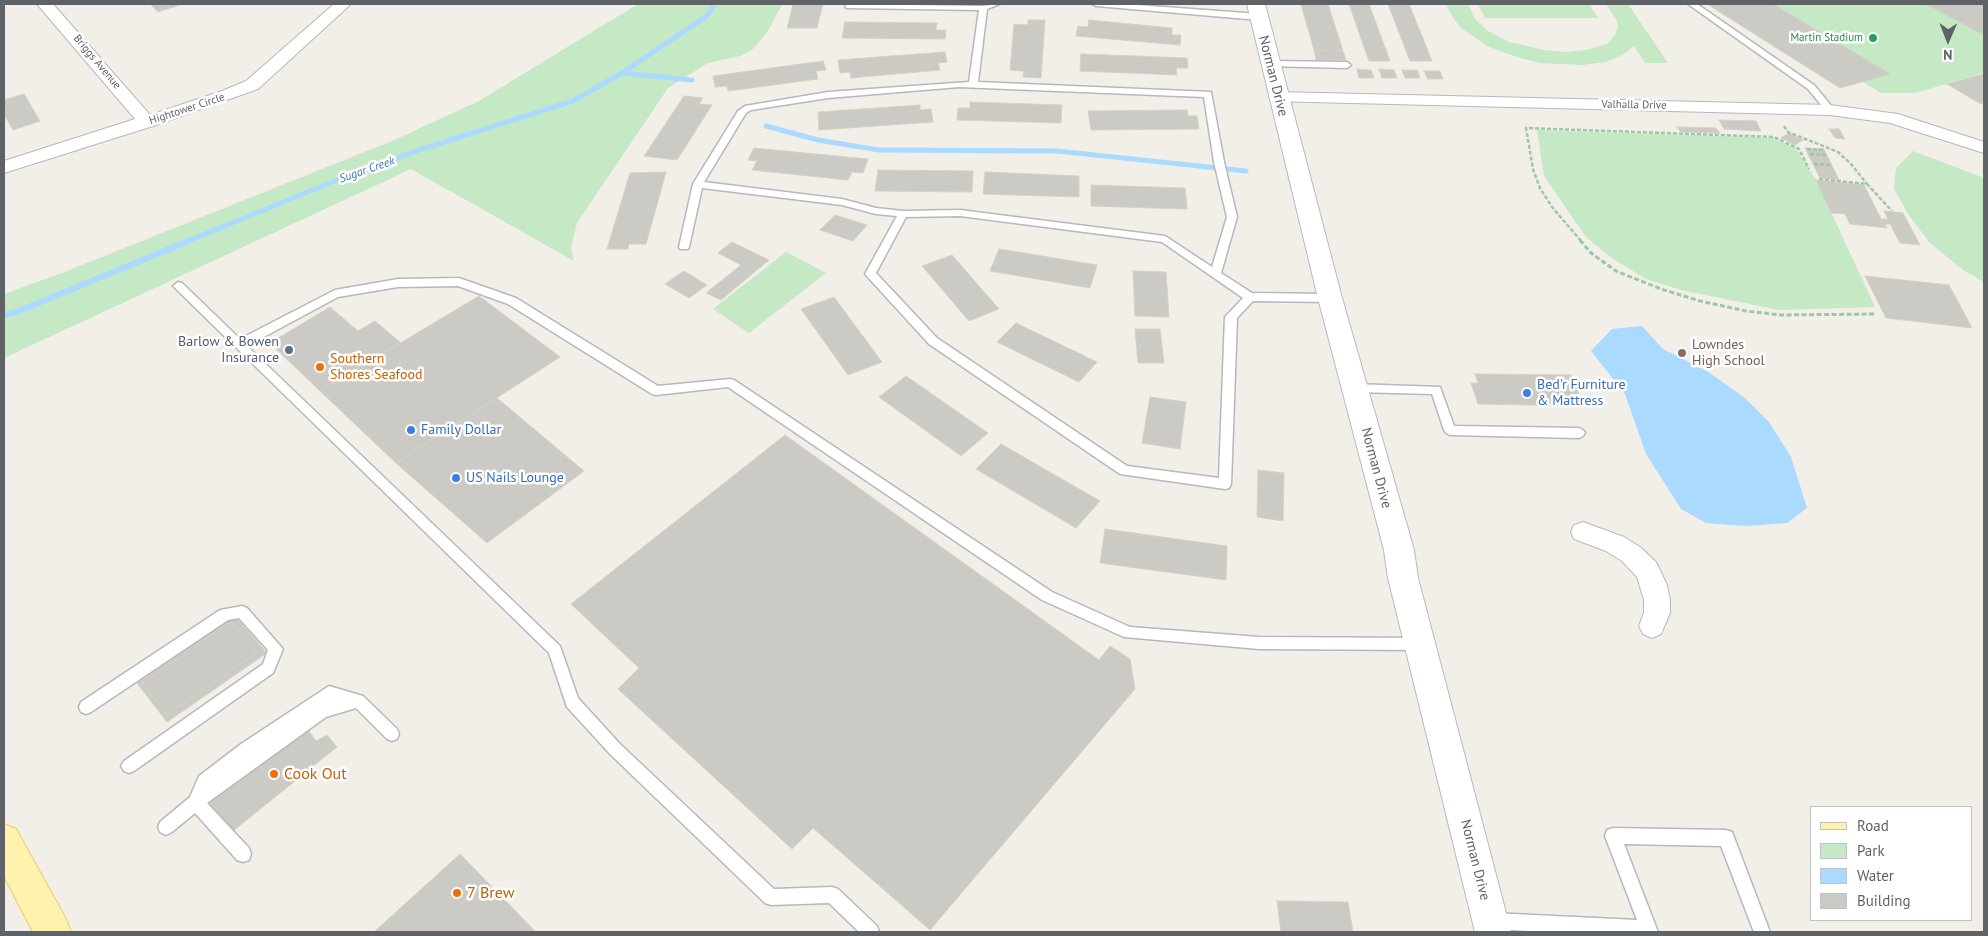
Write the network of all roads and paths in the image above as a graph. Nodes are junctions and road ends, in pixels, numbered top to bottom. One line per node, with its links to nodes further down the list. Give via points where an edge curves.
1 (46, 4): 15 (street, Briggs Avenue)
2 (344, 4): 15 (street, Hightower Circle, via 252,84)
3 (849, 4): 8 (lane)
4 (996, 4): 8 (lane)
5 (1096, 4): 7 (lane)
6 (1692, 4): 14 (lane, via 1811,87)
7 (1154, 7): 9 (lane)
8 (983, 8): 12 (lane)
9 (1257, 10): 10 (street, Norman Drive)
10 (1270, 64): 11 (lane); 13 (street, Norman Drive)
11 (1348, 65)
12 (973, 84): 27 (lane, via 828,95 748,108 743,111); 32 (lane, via 1208,94 1232,217)
13 (1278, 97): 14 (street, Valhalla Drive); 35 (street, Norman Drive)
14 (1830, 110): 17 (street, Valhalla Drive, via 1892,118)
15 (147, 122): 24 (street, Hightower Circle)
16 (1784, 125): 28 (path, via 1788,132 1838,152)
17 (1984, 148)
18 (1807, 149): 19 (path)
19 (1823, 150)
20 (1810, 154): 21 (path)
21 (1826, 156)
22 (1814, 164): 23 (path)
23 (1831, 165)
24 (4, 167)
25 (1809, 170): 36 (path, via 1799,149 1774,137 1526,128 1533,170 1548,200 1591,253 1616,271 1700,301 1746,311 1781,315)
26 (1837, 179): 28 (path, via 1820,178)
27 (698, 184): 30 (lane, via 842,202); 31 (lane)
28 (1867, 184): 29 (path)
29 (1892, 211)
30 (903, 214): 32 (lane, via 960,213 1165,239); 34 (lane, via 870,274 933,341 1124,471 1226,484 1231,317)
31 (684, 247)
32 (1215, 274): 34 (lane)
33 (178, 286): 37 (lane)
34 (1250, 297): 35 (lane)
35 (1330, 298): 38 (street, Norman Drive)
36 (1875, 314)
37 (238, 345): 42 (lane, via 335,294 398,283 459,282 512,301 656,391 730,383 1048,596 1129,633 1259,642); 53 (lane, via 555,650 572,702 615,749 771,897 832,896)
38 (1354, 388): 39 (lane, via 1436,390 1450,430); 42 (street, Norman Drive, via 1399,550)
39 (1579, 433)
40 (1582, 532): 41 (street, via 1615,544 1647,570 1657,600)
41 (1652, 626)
42 (1420, 644): 50 (street, Norman Drive)
43 (86, 707): 45 (lane, via 226,614 242,612 276,649 268,668)
44 (392, 734): 46 (lane, via 358,700 322,711)
45 (129, 766)
46 (196, 802): 47 (lane); 49 (lane)
47 (166, 827)
48 (4, 842): 52 (main road)
49 (243, 854)
50 (1492, 927): 51 (lane)
51 (1650, 931): 54 (lane, via 1613,836 1726,838)
52 (53, 932)
53 (870, 932)
54 (1762, 932)

